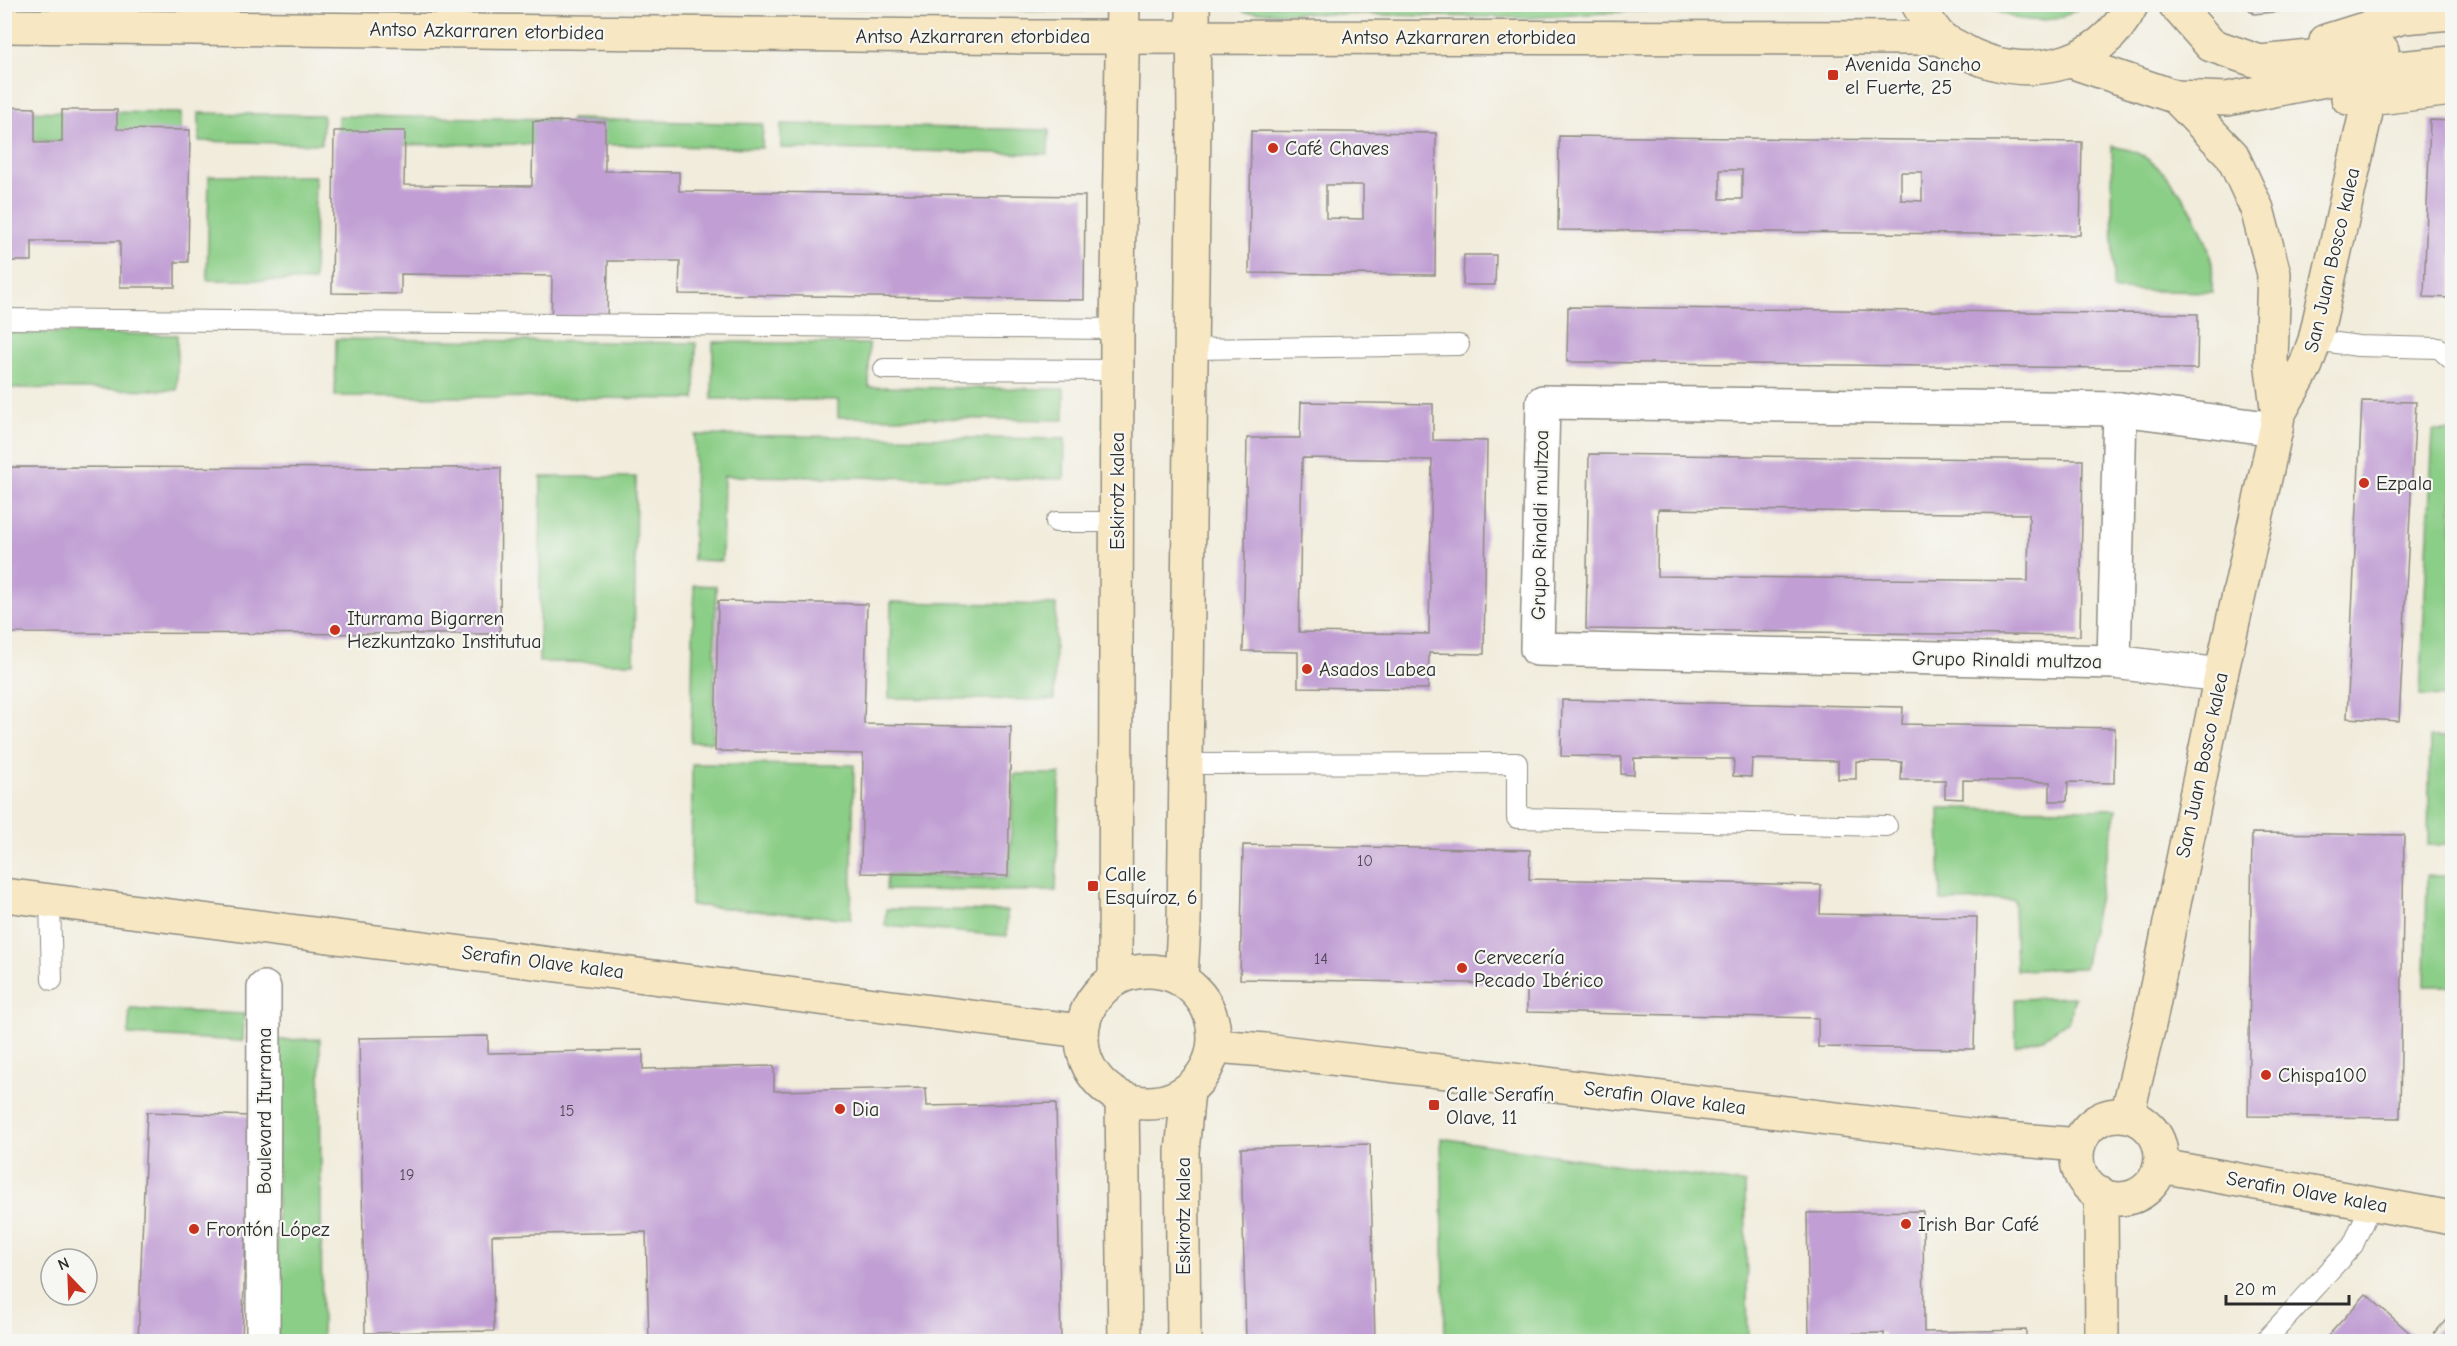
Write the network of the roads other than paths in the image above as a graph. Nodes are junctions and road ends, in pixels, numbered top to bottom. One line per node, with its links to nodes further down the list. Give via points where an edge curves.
1 (1123, 4): 8 (main road, Eskirotz kalea)
2 (1193, 4): 9 (main road)
3 (1918, 4): 10 (main road)
4 (2132, 4): 12 (main road, via 2123,22 2107,39)
5 (2175, 4): 13 (main road, via 2211,45)
6 (2452, 13): 13 (main road, via 2403,17)
7 (4, 26): 8 (main road, Antso Azkarraren etorbidea)
8 (1121, 37): 9 (main road, Antso Azkarraren etorbidea); 20 (main road, Eskirotz kalea)
9 (1194, 37): 10 (main road, Antso Azkarraren etorbidea); 23 (main road)
10 (1941, 38): 12 (main road, via 2003,67 2046,67)
11 (2452, 43): 13 (main road)
12 (2070, 61): 17 (main road)
13 (2260, 62)
14 (2452, 63): 16 (main road, via 2377,70)
15 (2452, 89): 18 (main road)
16 (2259, 94): 17 (main road, via 2227,99); 18 (main road)
17 (2176, 97): 28 (main road, San Juan Bosco kalea, via 2232,155 2257,209 2274,274 2271,360)
18 (2369, 99): 21 (main road, San Juan Bosco kalea)
19 (4, 319): 20 (lane)
20 (1118, 329): 26 (main road, Eskirotz kalea)
21 (2315, 340): 24 (lane, via 2439,348); 28 (main road, San Juan Bosco kalea)
22 (1459, 345): 23 (lane)
23 (1191, 349): 33 (main road)
24 (2452, 360)
25 (884, 369): 26 (lane)
26 (1118, 370): 30 (main road, Eskirotz kalea)
27 (2120, 409): 28 (street, Grupo Rinaldi multzoa); 31 (street, Grupo Rinaldi multzoa); 31 (street, Grupo Rinaldi multzoa, via 1543,402 1542,414 1538,650)
28 (2277, 422): 32 (main road, San Juan Bosco kalea)
29 (1056, 522): 30 (lane)
30 (1117, 522): 37 (main road, Eskirotz kalea)
31 (2114, 662): 32 (street, Grupo Rinaldi multzoa)
32 (2221, 675): 45 (main road, San Juan Bosco kalea)
33 (1186, 764): 34 (lane, via 1517,764 1517,818); 38 (main road)
34 (1887, 826)
35 (4, 896): 36 (main road, Serafin Olave kalea)
36 (50, 901): 39 (lane); 41 (main road, Serafin Olave kalea)
37 (1115, 978): 38 (main road, via 1148,970); 41 (main road, via 1092,1000)
38 (1181, 978): 42 (main road, via 1209,1007)
39 (52, 980)
40 (264, 988): 51 (street, Boulevard Iturrama)
41 (1081, 1031): 44 (main road, via 1084,1059 1099,1083)
42 (1215, 1046): 43 (main road, via 1206,1071); 46 (main road, Serafin Olave kalea)
43 (1188, 1091): 44 (main road, via 1156,1104); 53 (main road, Eskirotz kalea, via 1182,1152)
44 (1122, 1100): 52 (main road)
45 (2127, 1115): 46 (main road, via 2106,1116 2089,1128); 47 (main road, via 2147,1125 2160,1143)
46 (2079, 1145): 48 (main road, via 2078,1165 2086,1182)
47 (2161, 1166): 48 (main road, via 2153,1183 2138,1195 2119,1199); 49 (main road, Serafin Olave kalea)
48 (2101, 1194): 54 (main road)
49 (2371, 1204): 50 (main road, Serafin Olave kalea); 55 (lane, via 2353,1245)
50 (2452, 1218)
51 (263, 1341)
52 (1125, 1341)
53 (1184, 1341)
54 (2102, 1341)
55 (2264, 1341)

